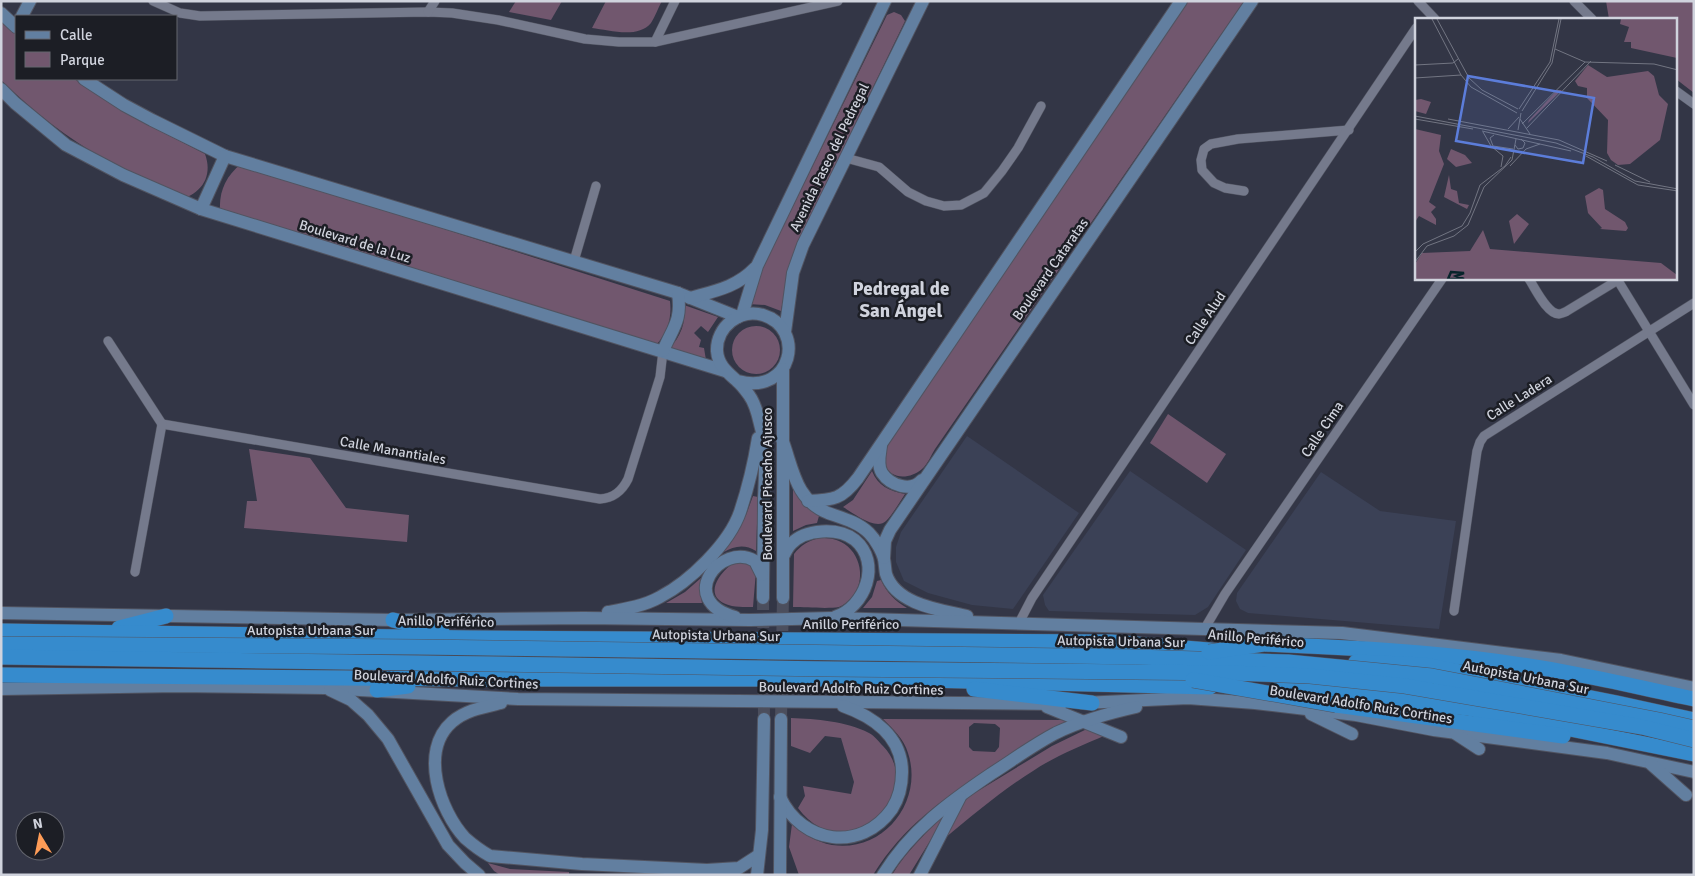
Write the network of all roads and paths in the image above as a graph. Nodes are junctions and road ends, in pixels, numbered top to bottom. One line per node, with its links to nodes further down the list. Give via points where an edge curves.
1 (30, 1): 14 (main road)
2 (153, 1): 12 (street, via 200,16)
3 (435, 1): 12 (street)
4 (675, 1): 19 (street)
5 (838, 1): 19 (street)
6 (885, 1): 32 (main road, Avenida Paseo del Pedregal)
7 (923, 1): 27 (main road, Avenida Paseo del Pedregal)
8 (1181, 1): 52 (main road)
9 (1252, 1): 53 (main road, Boulevard Cataratas)
10 (1418, 1): 15 (street)
11 (1574, 1): 16 (street)
12 (428, 12): 19 (street, via 498,20 585,39)
13 (1, 13): 17 (main road)
14 (23, 15)
15 (1425, 15)
16 (1591, 18)
17 (15, 26)
18 (1415, 30): 25 (street, Calle Alud)
19 (655, 42)
20 (86, 80): 26 (main road, via 145,116)
21 (1, 89): 30 (main road, Boulevard de la Luz, via 66,145 123,175)
22 (1678, 92): 23 (street)
23 (1694, 104)
24 (1041, 106): 27 (street, via 1002,171 984,193 961,205 944,206 926,201 908,192 879,168)
25 (1349, 130): 29 (street, via 1238,139 1211,144 1204,149 1200,160 1202,170 1214,183); 69 (street, Calle Alud)
26 (225, 156): 30 (main road); 31 (main road)
27 (846, 158): 41 (main road, Avenida Paseo del Pedregal, via 797,259)
28 (596, 186): 31 (street)
29 (1244, 191)
30 (201, 209): 44 (main road, Boulevard de la Luz)
31 (574, 262): 37 (main road)
32 (757, 266): 38 (main road, via 735,284); 40 (main road, Avenida Paseo del Pedregal)
33 (1441, 280): 70 (street, Calle Cima)
34 (1530, 280): 35 (street, via 1548,308 1560,314)
35 (1616, 280)
36 (1619, 280): 42 (street)
37 (678, 293): 38 (main road); 44 (main road, via 678,318)
38 (690, 298): 40 (main road)
39 (1694, 303): 42 (street, Calle Ladera)
40 (740, 316): 41 (main road, via 754,313 772,318); 46 (main road, via 729,323 718,341 717,351)
41 (785, 332): 45 (main road, via 789,351)
42 (1649, 332): 48 (street); 61 (street, Calle Ladera, via 1490,432 1480,442 1476,451)
43 (108, 341): 49 (street)
44 (663, 351): 46 (main road, Boulevard de la Luz); 49 (street, Calle Manantiales, via 660,377 628,479 622,490 606,498)
45 (783, 369): 47 (main road, via 762,384); 51 (main road, Boulevard Picacho Ajusco)
46 (725, 371): 47 (main road)
47 (738, 381): 50 (main road, Boulevard Picacho Ajusco, via 751,397)
48 (1694, 406)
49 (162, 424): 57 (street)
50 (761, 425): 58 (main road, Boulevard Picacho Ajusco, via 765,460); 64 (main road, via 740,514 723,543 679,586 658,598)
51 (782, 439): 54 (main road, via 796,481); 56 (main road, Boulevard Picacho Ajusco)
52 (881, 443): 53 (main road, via 879,462 882,472 892,483 906,488 919,484); 54 (main road, via 842,496 832,500)
53 (928, 474): 55 (main road, Boulevard Cataratas, via 890,530 885,541)
54 (808, 501): 55 (main road, via 865,529 874,538)
55 (884, 558): 68 (main road, via 890,582 912,600 934,609)
56 (782, 560): 60 (main road, Boulevard Picacho Ajusco); 65 (main road, via 790,544 814,533 845,534 862,548 867,567 865,588 853,606)
57 (135, 572)
58 (763, 578): 59 (main road, Boulevard Picacho Ajusco); 67 (main road, via 754,561 732,557 713,571 706,585 707,597 715,608)
59 (763, 598)
60 (782, 598)
61 (1454, 611)
62 (1, 613): 63 (main road)
63 (166, 616): 66 (main road); 72 (highway)
64 (584, 618): 66 (main road); 67 (main road)
65 (832, 618): 67 (main road); 68 (main road)
66 (393, 620): 73 (highway)
67 (750, 620)
68 (989, 622): 69 (main road)
69 (1018, 623): 70 (main road)
70 (1205, 628): 82 (main road, via 1333,632 1445,645 1561,660)
71 (1, 631): 72 (highway, Anillo Periférico)
72 (99, 633): 73 (highway, Anillo Periférico)
73 (471, 638): 94 (highway, Anillo Periférico, via 1111,642 1424,666)
74 (1, 644): 76 (highway, Autopista Urbana Sur, bridge)
75 (1, 657): 77 (highway, Autopista Urbana Sur, bridge)
76 (1172, 658): 87 (highway, bridge, via 1264,644 1335,646 1461,657 1574,673); 96 (highway, Autopista Urbana Sur, bridge, via 1288,662 1432,676)
77 (1155, 673): 100 (highway, Autopista Urbana Sur, bridge, via 1310,676 1405,686 1642,727); 104 (highway, bridge, via 1336,705 1598,741)
78 (1, 675): 79 (highway)
79 (465, 678): 80 (highway); 84 (highway)
80 (883, 679): 89 (highway); 102 (highway, via 1345,692 1466,708)
81 (325, 688): 83 (main road, Boulevard Adolfo Ruiz Cortines); 84 (main road, Boulevard Adolfo Ruiz Cortines); 110 (main road, via 351,700 388,738 448,845)
82 (1694, 688)
83 (1, 689)
84 (377, 690): 86 (main road, Boulevard Adolfo Ruiz Cortines)
85 (1188, 698): 89 (main road, Boulevard Adolfo Ruiz Cortines); 91 (main road, Boulevard Adolfo Ruiz Cortines); 95 (main road, via 1123,710)
86 (518, 699): 88 (main road, Boulevard Adolfo Ruiz Cortines); 109 (main road, via 465,713 451,723 438,741 436,782 442,801 464,836 478,849 490,856 707,870 739,868)
87 (1694, 699)
88 (831, 703): 90 (main road, Boulevard Adolfo Ruiz Cortines); 108 (main road, via 868,717 894,741 901,756 902,770 901,788 895,803 871,828 837,838 818,835 801,826)
89 (1092, 703): 90 (main road, Boulevard Adolfo Ruiz Cortines)
90 (1042, 705): 95 (main road)
91 (1302, 709): 97 (main road, Boulevard Adolfo Ruiz Cortines); 98 (main road)
92 (764, 719): 109 (main road)
93 (781, 719): 108 (main road)
94 (1694, 720)
95 (1084, 722): 99 (main road); 106 (main road, via 1042,741)
96 (1694, 728)
97 (1454, 733): 101 (main road); 103 (main road, Boulevard Adolfo Ruiz Cortines, via 1607,753)
98 (1352, 734)
99 (1121, 737)
100 (1694, 740)
101 (1478, 749)
102 (1694, 754)
103 (1650, 762): 105 (main road, Boulevard Adolfo Ruiz Cortines); 107 (main road)
104 (1694, 762)
105 (1694, 772)
106 (961, 794): 113 (main road, via 928,821); 114 (main road)
107 (1686, 795)
108 (780, 797): 112 (main road)
109 (759, 855): 111 (main road)
110 (479, 875)
111 (757, 875)
112 (780, 875)
113 (883, 875)
114 (920, 875)

